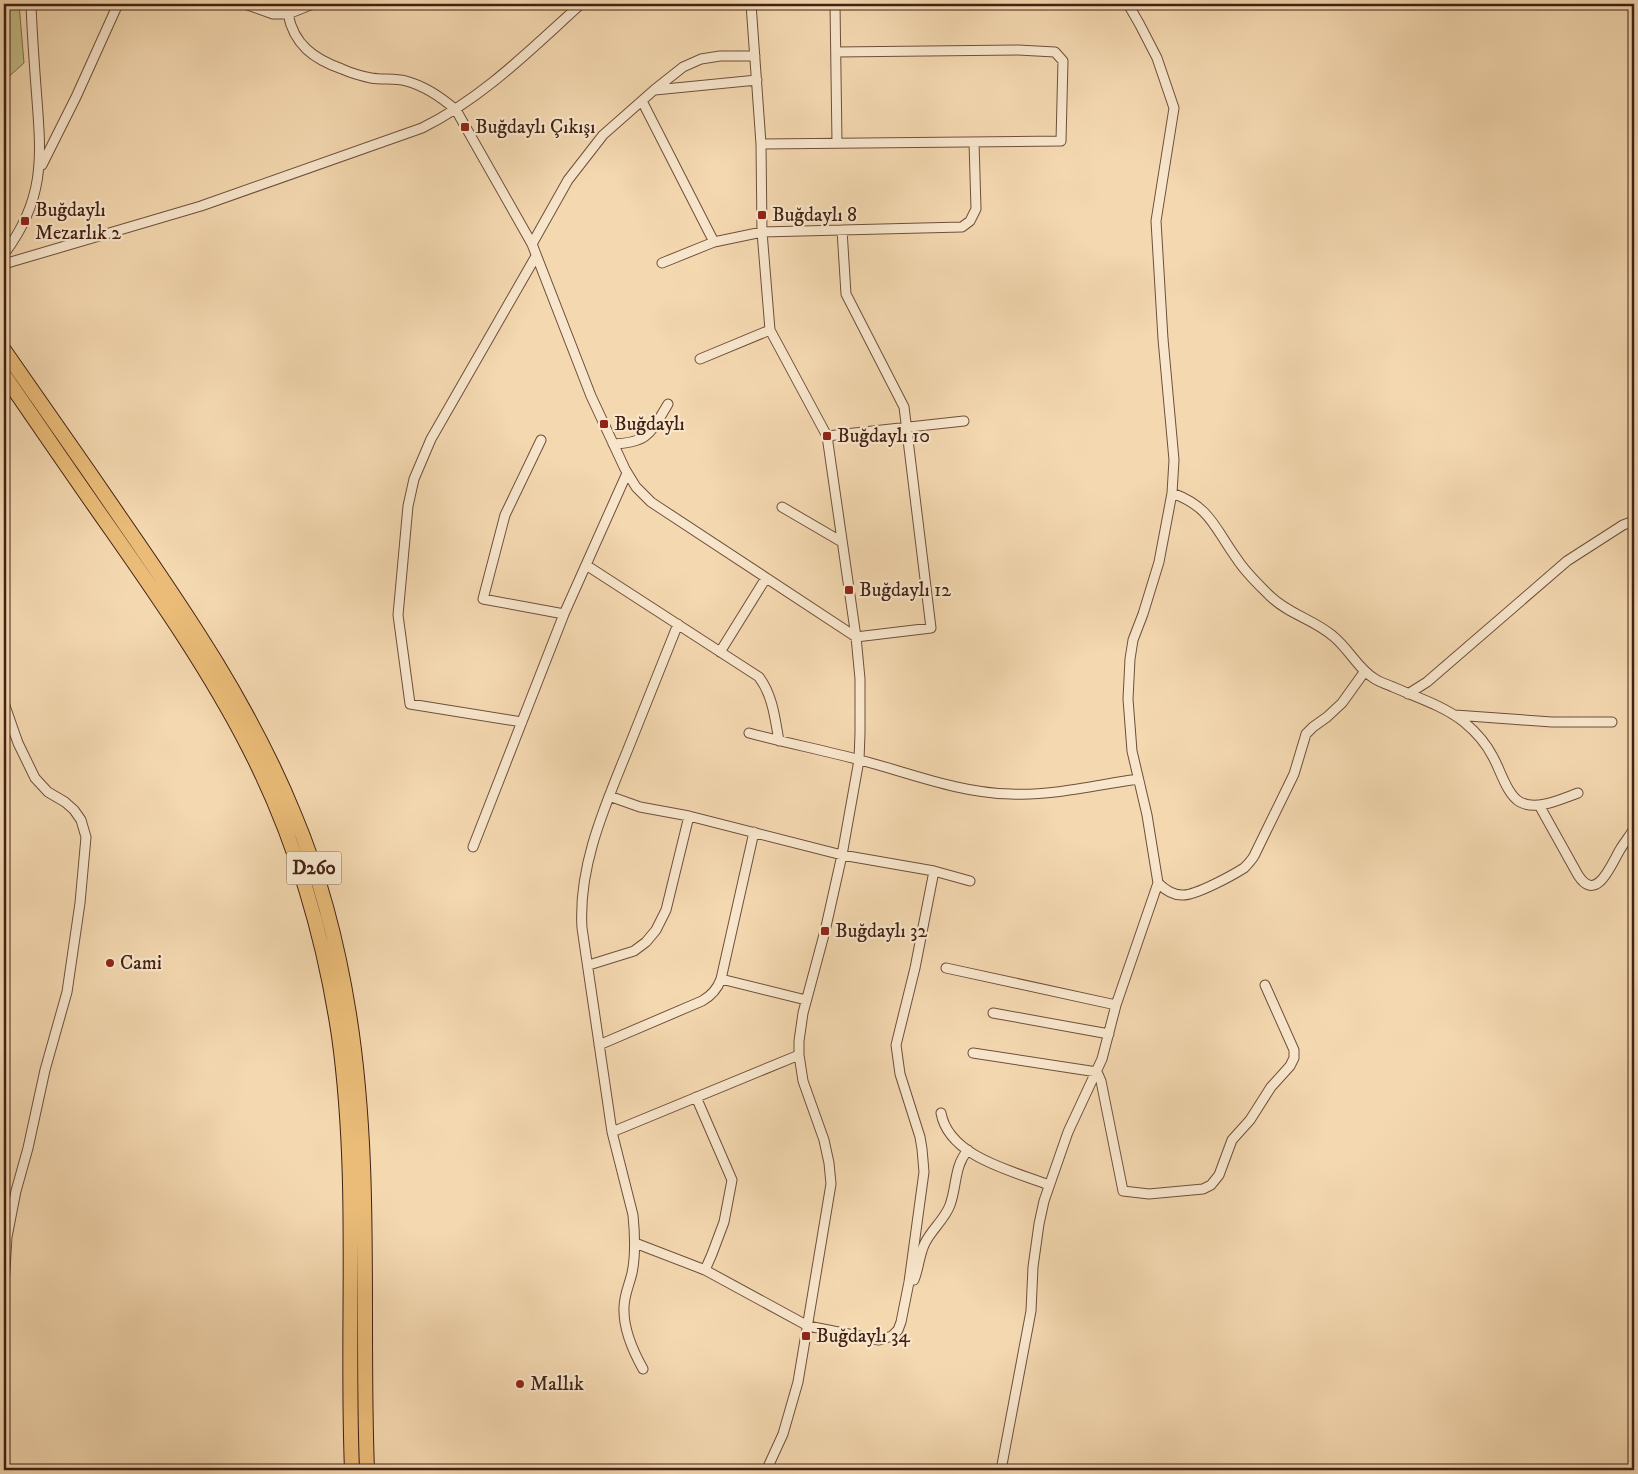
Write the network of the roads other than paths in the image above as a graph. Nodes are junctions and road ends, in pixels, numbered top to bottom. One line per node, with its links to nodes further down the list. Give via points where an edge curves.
1 (31, 4): 19 (street, via 41,138)
2 (118, 4): 19 (street)
3 (245, 4): 9 (street, via 273,14)
4 (313, 4): 9 (street)
5 (581, 4): 15 (street, via 487,88)
6 (751, 4): 11 (street)
7 (835, 4): 10 (street)
8 (1128, 4): 39 (street, via 1157,58 1174,108 1156,221 1174,460)
9 (288, 14): 15 (street, via 299,42 317,58 360,75 417,84)
10 (836, 52): 16 (street, via 1055,52 1063,61 1062,141); 17 (street)
11 (755, 56): 12 (street); 13 (street, via 701,59 683,66)
12 (757, 80): 13 (street); 18 (street)
13 (654, 90): 14 (street)
14 (642, 100): 22 (street); 23 (street, via 603,135 568,180)
15 (456, 110): 23 (street); 27 (street, via 405,135 201,206)
16 (974, 142): 17 (street); 20 (street, via 976,209 966,224 956,228)
17 (837, 143): 18 (street)
18 (761, 144): 21 (street)
19 (39, 170): 24 (street, via 29,210)
20 (842, 230): 21 (street); 34 (street, via 846,294 904,407)
21 (762, 232): 22 (street); 28 (street)
22 (714, 242): 26 (street)
23 (532, 244): 25 (street)
24 (4, 254)
25 (536, 256): 37 (street, via 590,396); 53 (street, via 419,465 408,506 398,615 410,704)
26 (662, 263)
27 (4, 264)
28 (770, 330): 30 (street); 35 (street)
29 (4, 350): 95 (highway, D260, via 153,564 223,673 275,770 316,874 344,982 358,1082 363,1154)
30 (700, 359)
31 (4, 375): 94 (highway, D260, via 156,594 214,687 265,782 300,869 328,972 343,1074 350,1194)
32 (668, 404): 37 (street, via 648,435 632,442)
33 (964, 421): 34 (street)
34 (906, 428): 35 (street); 47 (street, via 931,628)
35 (827, 436): 42 (street)
36 (541, 440): 45 (street, via 505,515 483,599)
37 (613, 444): 38 (street)
38 (627, 473): 43 (street); 44 (street, via 651,502)
39 (1172, 494): 49 (street, via 1195,504 1208,516 1244,569 1271,597 1289,611 1333,635); 58 (street, via 1159,562 1133,640 1130,660 1129,719)
40 (782, 507): 42 (street)
41 (1634, 521): 50 (street, via 1567,561 1427,682)
42 (842, 542): 47 (street)
43 (586, 565): 45 (street); 46 (street)
44 (766, 578): 47 (street); 48 (street)
45 (564, 614): 53 (street)
46 (678, 624): 48 (street); 60 (street)
47 (856, 637): 57 (street, via 861,706)
48 (720, 652): 56 (street, via 758,677 763,684 770,698)
49 (1365, 671): 50 (street); 69 (street, via 1342,703 1306,734 1294,774 1249,863 1189,895 1173,894)
50 (1408, 694): 52 (street)
51 (4, 703): 90 (street, via 35,778 48,792 74,810 86,837 67,992 14,1198 7,1236)
52 (1454, 715): 54 (street, via 1552,722); 61 (street, via 1483,741 1514,798)
53 (522, 722): 65 (street)
54 (1612, 722)
55 (750, 733): 56 (street)
56 (779, 741): 57 (street)
57 (859, 760): 58 (street, via 957,787 1010,794 1046,793); 66 (street)
58 (1138, 779): 69 (street)
59 (1578, 793): 61 (street)
60 (609, 796): 62 (street, via 640,807); 70 (street, via 582,890 582,928)
61 (1539, 805): 63 (street, via 1578,875 1589,884 1603,881)
62 (689, 816): 64 (street); 70 (street, via 666,910 656,930 634,951)
63 (1634, 829)
64 (754, 832): 66 (street); 72 (street)
65 (473, 847)
66 (842, 855): 67 (street); 74 (street)
67 (934, 871): 68 (street); 89 (street, via 896,1045 900,1074 920,1137 924,1162)
68 (970, 881)
69 (1158, 883): 75 (street)
70 (589, 965): 78 (street)
71 (946, 968): 75 (street)
72 (721, 980): 74 (street); 78 (street, via 712,994 702,1001)
73 (1265, 985): 81 (street, via 1294,1050 1294,1058 1232,1140 1217,1179 1208,1187 1149,1194 1123,1191 1101,1081)
74 (806, 1000): 80 (street, via 800,1027)
75 (1116, 1004): 77 (street)
76 (993, 1013): 77 (street)
77 (1109, 1034): 81 (street)
78 (600, 1045): 84 (street)
79 (973, 1053): 81 (street)
80 (799, 1055): 82 (street); 91 (street, via 806,1093 824,1140 831,1184)
81 (1096, 1071): 86 (street, via 1068,1132)
82 (696, 1097): 84 (street); 88 (street, via 732,1180 724,1222)
83 (941, 1113): 85 (street, via 948,1132)
84 (612, 1132): 87 (street, via 633,1215)
85 (968, 1150): 86 (street, via 977,1157); 89 (street, via 957,1169 950,1207 926,1240 915,1278)
86 (1049, 1185): 96 (street, via 1035,1246 1031,1311)
87 (635, 1243): 88 (street); 92 (street, via 624,1311 630,1342)
88 (704, 1270): 91 (street)
89 (909, 1282): 91 (street, via 901,1322 888,1338 879,1340)
90 (4, 1286)
91 (808, 1326): 93 (street, via 795,1397)
92 (643, 1369)
93 (767, 1469)
94 (352, 1470)
95 (367, 1470)
96 (1001, 1470)

